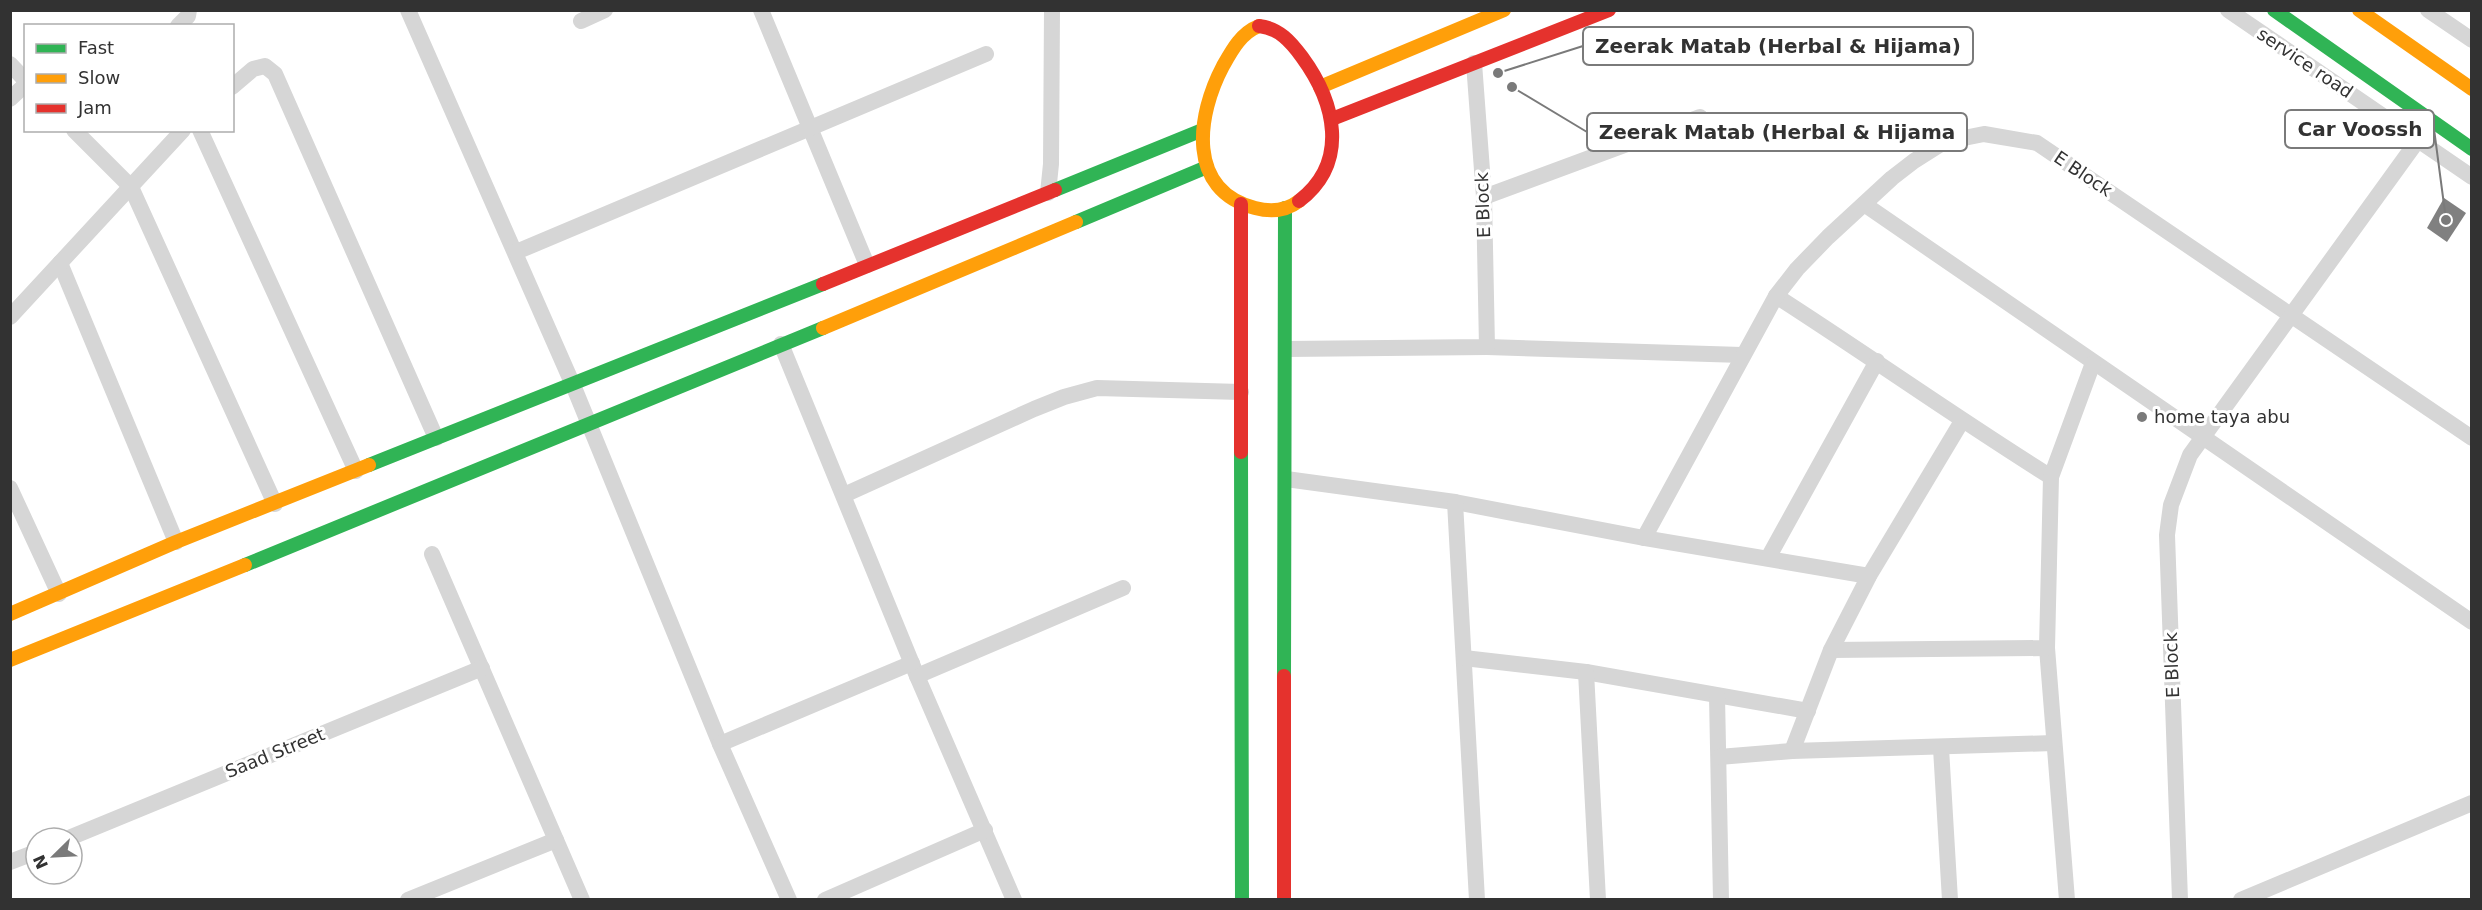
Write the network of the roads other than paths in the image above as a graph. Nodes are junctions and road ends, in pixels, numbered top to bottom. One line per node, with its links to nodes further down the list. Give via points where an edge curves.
1 (189, 10): 14 (street)
2 (408, 10): 43 (street)
3 (605, 10): 13 (street)
4 (761, 10): 28 (street)
5 (1052, 10): 38 (street)
6 (1504, 10): 23 (street)
7 (1609, 10): 18 (street)
8 (2228, 10): 33 (street, service road)
9 (2274, 10): 34 (street)
10 (2359, 10): 24 (street)
11 (2428, 10): 16 (street)
12 (1243, 19): 15 (street)
13 (581, 21)
14 (180, 24)
15 (1243, 36): 23 (street, via 1251,28 1278,26); 29 (street, via 1215,81)
16 (2472, 40)
17 (987, 54): 28 (street)
18 (1474, 63): 27 (street); 39 (street, E Block)
19 (10, 64): 20 (street)
20 (24, 81)
21 (24, 85): 25 (street)
22 (234, 85): 59 (street, via 254,69 266,66 275,74)
23 (1320, 87): 27 (street)
24 (2472, 89)
25 (10, 99)
26 (1700, 117): 39 (street)
27 (1332, 119): 42 (street, via 1333,141 1320,176 1303,197)
28 (809, 128): 43 (street); 45 (street)
29 (1200, 131): 35 (street); 38 (street)
30 (76, 132): 37 (street)
31 (181, 132): 37 (street)
32 (201, 132): 62 (street)
33 (2418, 140): 36 (street, service road); 47 (street, E Block)
34 (2472, 149)
35 (1207, 167): 40 (street, via 1222,190); 49 (street)
36 (2472, 177)
37 (130, 187): 44 (street); 68 (street)
38 (1048, 193): 45 (street)
39 (1484, 197): 50 (street, E Block)
40 (1241, 204): 42 (street, via 1264,210); 56 (street)
41 (1864, 204): 46 (street, E Block, via 1820,245); 47 (street, E Block, via 1914,160 1944,142 1984,134 2037,143); 54 (street)
42 (1285, 208): 51 (street)
43 (516, 252): 55 (street)
44 (60, 263): 48 (street); 70 (street)
45 (867, 266): 55 (street)
46 (1776, 296): 52 (street, E Block); 53 (street)
47 (2291, 314): 60 (street, E Block); 61 (street)
48 (10, 317)
49 (781, 344): 58 (street); 66 (street)
50 (1487, 347): 51 (street); 52 (street)
51 (1286, 349): 64 (street)
52 (1742, 355): 69 (street, E Block)
53 (1877, 361): 57 (street); 72 (street)
54 (2093, 363): 60 (street); 63 (street)
55 (573, 385): 58 (street); 59 (street)
56 (1241, 392): 66 (street, via 1097,388 1034,409); 101 (street)
57 (1962, 421): 63 (street); 73 (street)
58 (590, 425): 81 (street); 88 (street)
59 (436, 438): 62 (street)
60 (2202, 438): 77 (street); 108 (street, E Block, via 2182,472 2167,535)
61 (2472, 438)
62 (356, 471): 68 (street)
63 (2051, 477): 78 (street)
64 (1286, 479): 67 (street); 102 (street)
65 (10, 488): 75 (street)
66 (844, 495): 83 (street)
67 (1455, 502): 69 (street); 80 (street)
68 (275, 504): 70 (street)
69 (1644, 538): 72 (street)
70 (176, 542): 75 (street)
71 (432, 554): 82 (street)
72 (1768, 558): 73 (street)
73 (1869, 576): 79 (street)
74 (1123, 588): 83 (street)
75 (59, 594): 76 (street)
76 (10, 614)
77 (2472, 622)
78 (2047, 648): 79 (street); 87 (street)
79 (1831, 650): 86 (street)
80 (1464, 658): 84 (street); 103 (street)
81 (10, 660)
82 (482, 668): 94 (street, Saad Street); 95 (street)
83 (914, 670): 88 (street); 93 (street)
84 (1586, 672): 85 (street); 104 (street)
85 (1718, 696): 86 (street); 91 (street)
86 (1808, 711): 90 (street)
87 (2053, 743): 89 (street); 107 (street)
88 (720, 744): 98 (street)
89 (1941, 748): 90 (street); 106 (street)
90 (1792, 752): 91 (street)
91 (1719, 757): 105 (street)
92 (2472, 803): 109 (street)
93 (985, 830): 99 (street); 100 (street)
94 (84, 832)
95 (556, 840): 96 (street); 97 (street)
96 (408, 900)
97 (582, 900)
98 (789, 900)
99 (825, 900)
100 (1014, 900)
101 (1242, 900)
102 (1284, 900)
103 (1477, 900)
104 (1598, 900)
105 (1721, 900)
106 (1950, 900)
107 (2067, 900)
108 (2180, 900)
109 (2241, 900)

